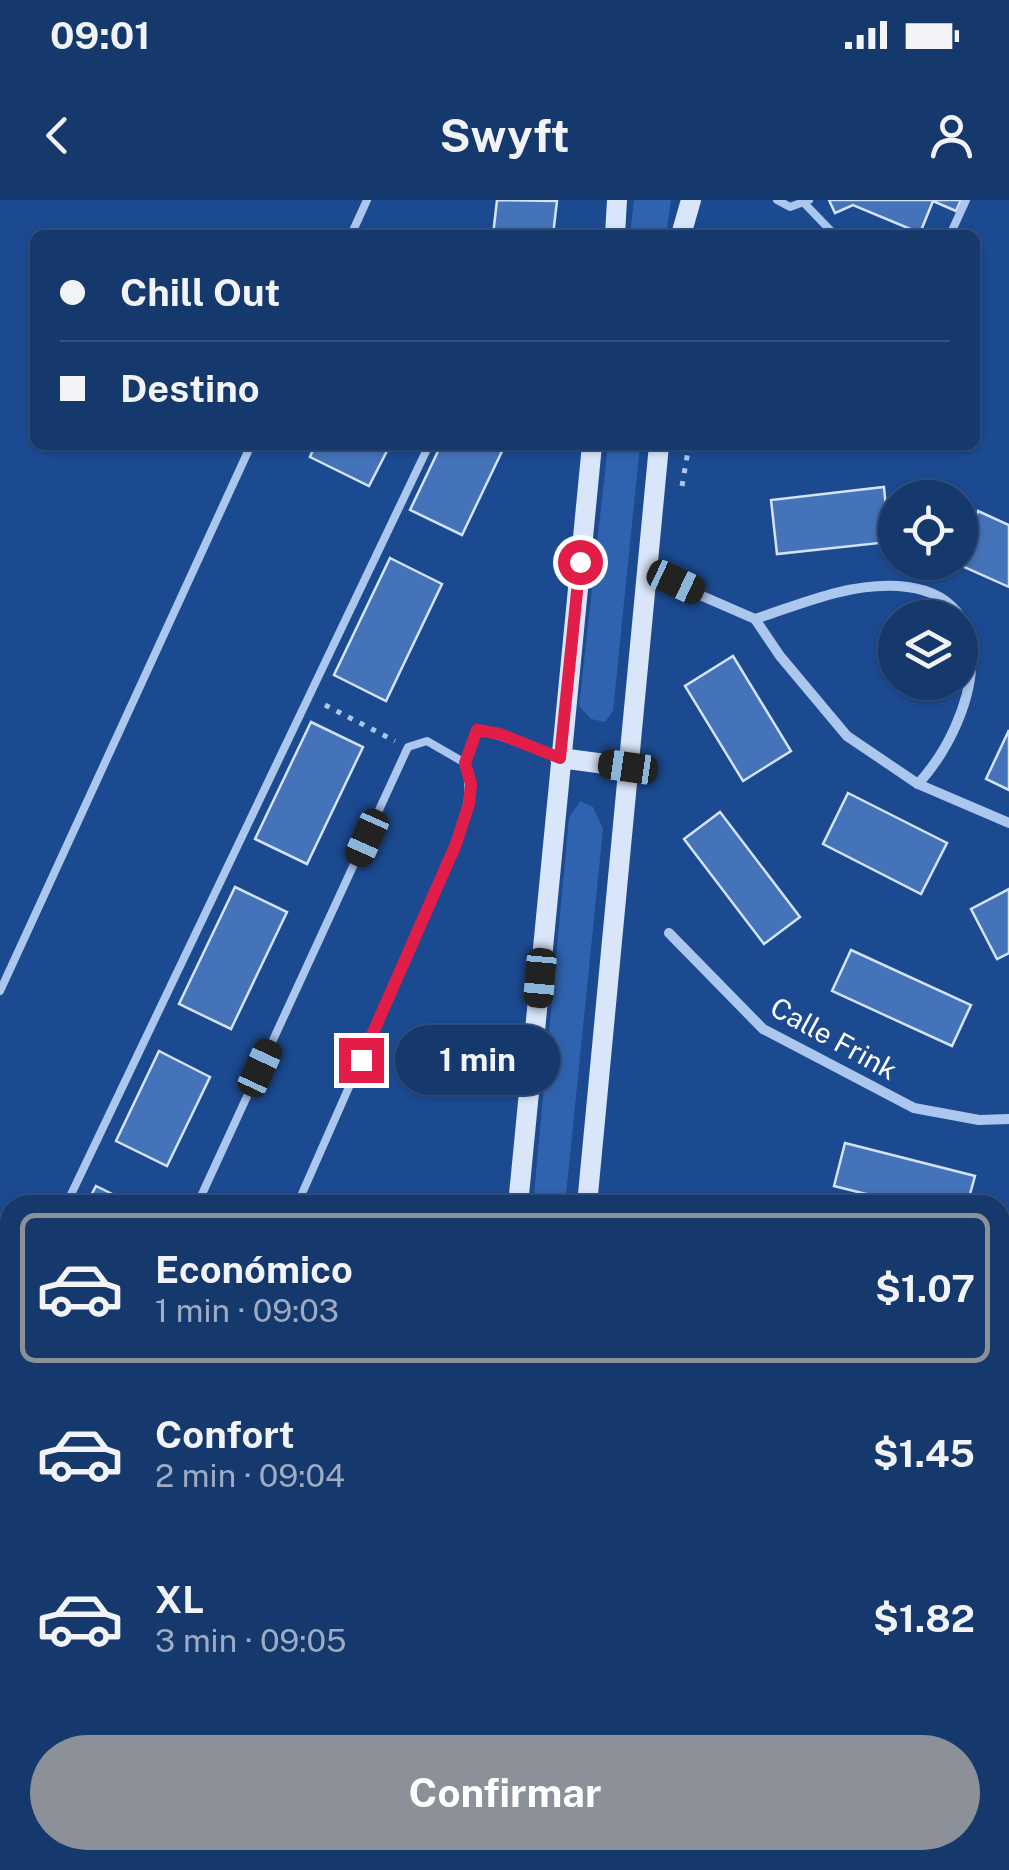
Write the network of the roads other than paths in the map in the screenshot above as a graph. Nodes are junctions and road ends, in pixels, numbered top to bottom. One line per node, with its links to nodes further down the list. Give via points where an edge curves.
1 (367, 200): 7 (lane)
2 (617, 200): 8 (main road)
3 (691, 200): 9 (main road)
4 (777, 200): 6 (lane, via 790,207)
5 (966, 200): 11 (lane)
6 (807, 202): 10 (lane)
7 (352, 230)
8 (615, 230)
9 (682, 230)
10 (830, 230)
11 (952, 230)
12 (249, 450): 24 (lane)
13 (427, 450): 26 (lane)
14 (591, 450): 18 (main road)
15 (659, 450): 16 (main road)
16 (647, 572): 17 (street); 20 (main road)
17 (755, 619): 21 (street, via 846,736); 21 (street, via 839,591 897,586 946,594 970,615 984,644 981,677 944,756)
18 (560, 758): 19 (lane, via 477,730); 20 (main road); 29 (main road)
19 (465, 763): 27 (lane, via 427,740 408,747); 28 (lane, via 469,804 456,844)
20 (628, 767): 30 (main road)
21 (918, 784): 22 (street)
22 (1009, 823)
23 (669, 933): 25 (street, Calle Frink, via 763,1030 914,1108)
24 (0, 992)
25 (1009, 1119)
26 (71, 1195)
27 (202, 1195)
28 (301, 1195)
29 (519, 1195)
30 (587, 1195)

